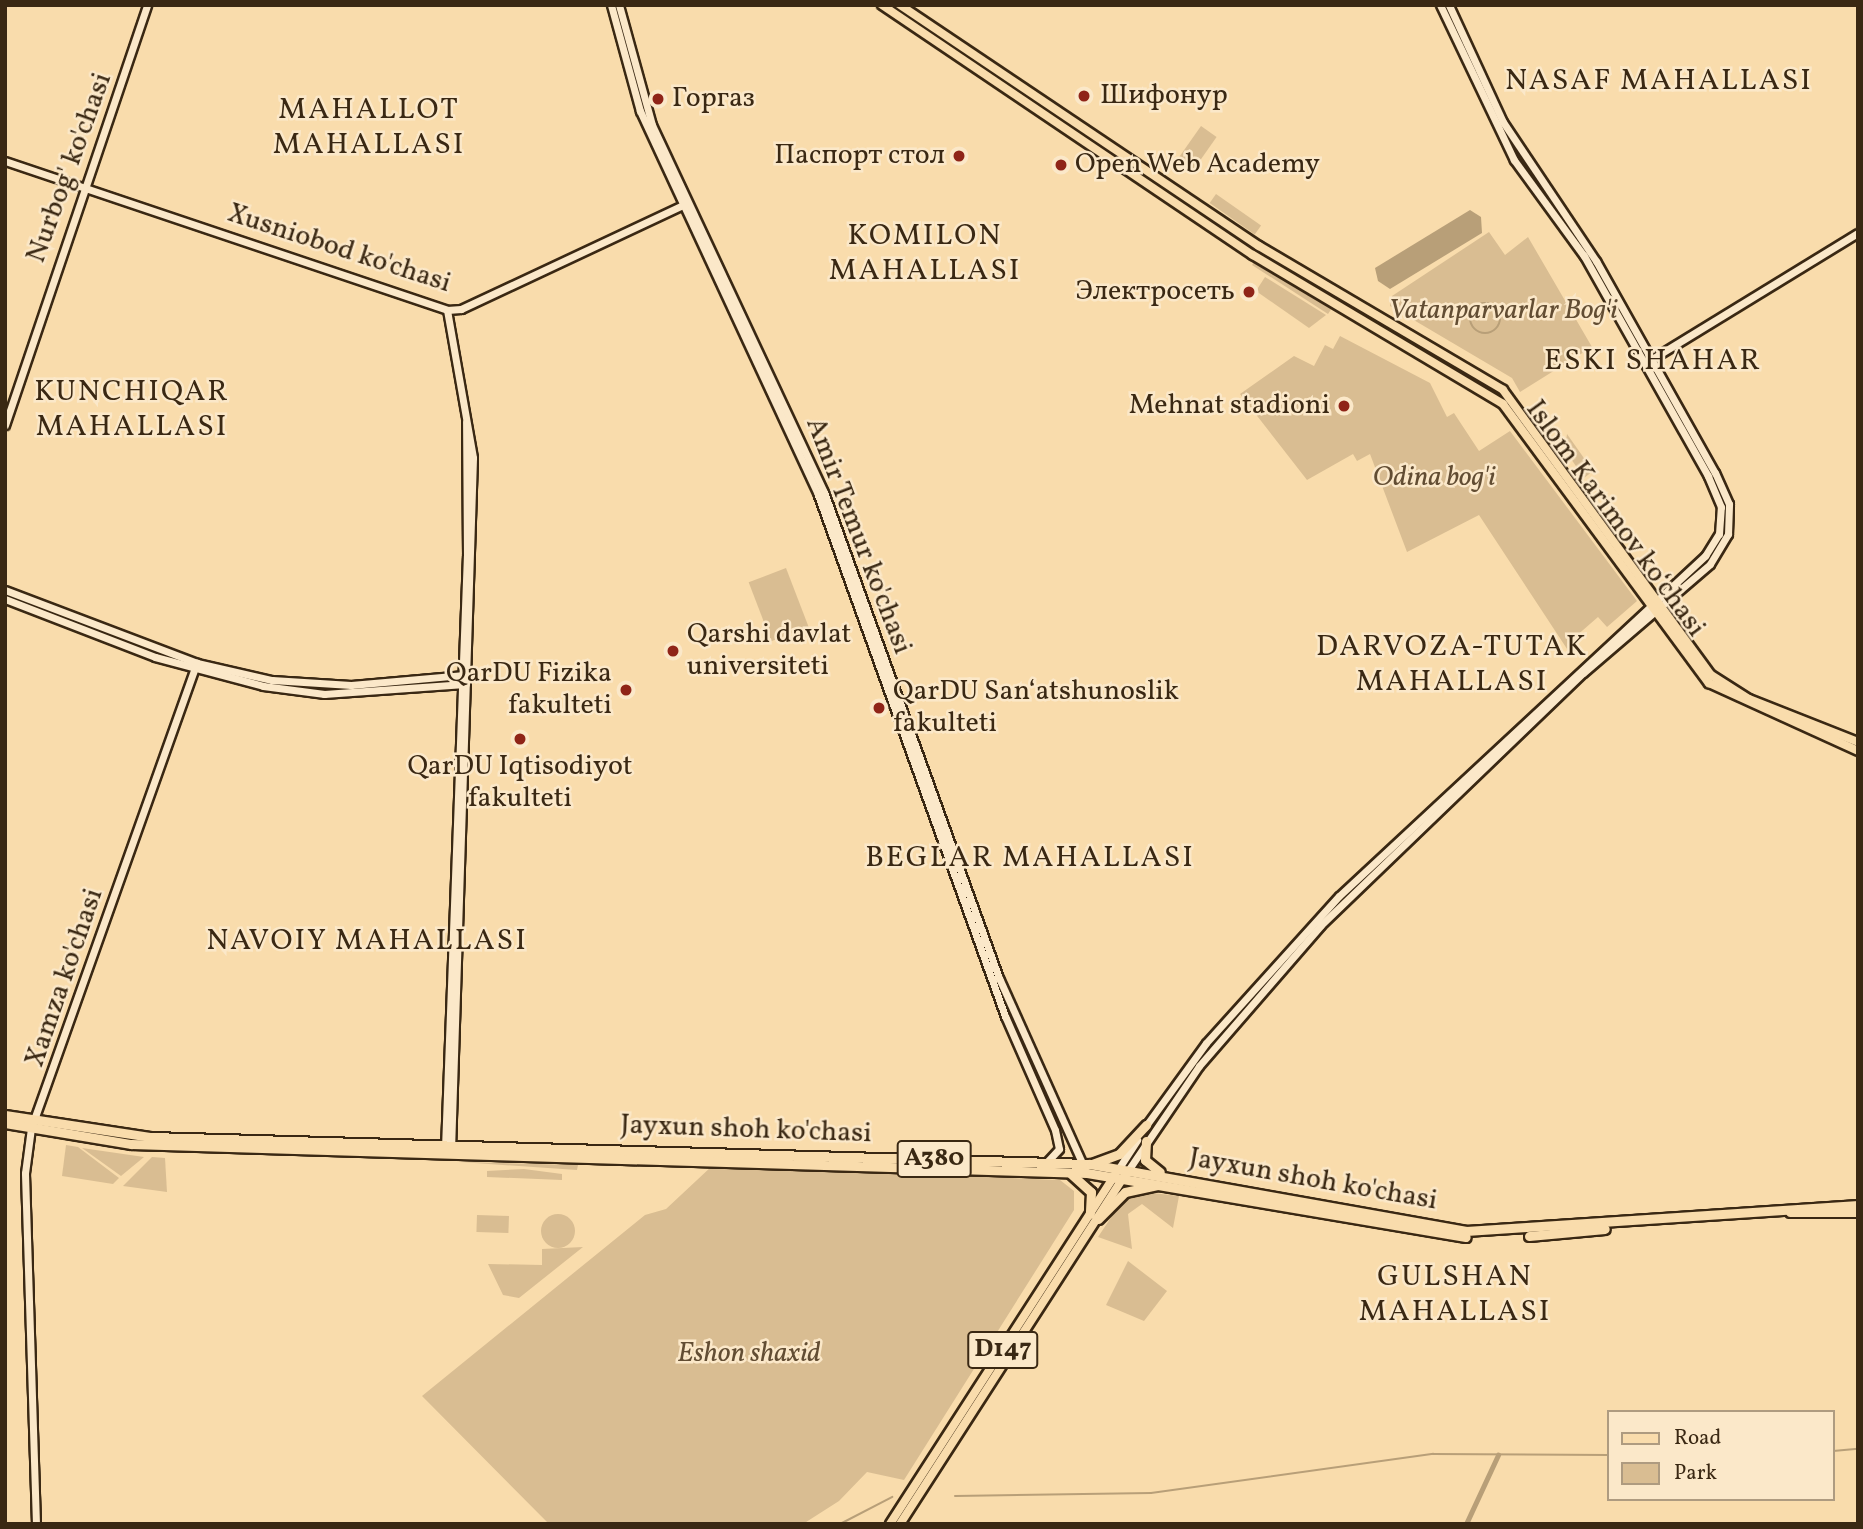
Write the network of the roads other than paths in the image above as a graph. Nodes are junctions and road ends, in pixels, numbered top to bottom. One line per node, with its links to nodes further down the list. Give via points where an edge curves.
1 (147, 5): 9 (main road, Nurbog' ko'chasi, via 102,151)
2 (611, 5): 10 (main road, Amir Temur ko'chasi, via 630,89)
3 (619, 5): 10 (main road, Amir Temur ko'chasi, via 636,85)
4 (882, 5): 13 (main road, Islom Karimov ko‘chasi, via 1235,243)
5 (900, 5): 13 (main road, Islom Karimov ko‘chasi, via 1241,234)
6 (1440, 5): 16 (main road, via 1514,160 1584,256)
7 (1449, 5): 14 (main road, via 1503,122 1597,261)
8 (5, 160): 9 (main road, Xusniobod ko'chasi)
9 (84, 184): 12 (main road, Xusniobod ko'chasi); 15 (main road, Nurbog' ko'chasi)
10 (687, 204): 12 (main road, Xusniobod ko'chasi, via 461,309); 24 (main road, Amir Temur ko'chasi, via 818,495)
11 (1858, 233): 14 (main road)
12 (447, 310): 21 (main road, via 466,415 473,520)
13 (1427, 349): 19 (main road, Islom Karimov ko‘chasi, via 1514,401)
14 (1653, 359): 16 (main road)
15 (5, 425)
16 (1696, 447): 19 (main road, via 1729,504 1728,534 1717,557)
17 (5, 590): 20 (main road)
18 (5, 599): 20 (main road)
19 (1655, 605): 22 (main road, Islom Karimov ko‘chasi, via 1719,682); 23 (main road, Islom Karimov ko‘chasi, via 1719,690); 25 (main road)
20 (196, 667): 21 (main road, via 323,685); 28 (main road, Xamza ko'chasi)
21 (463, 680): 31 (main road)
22 (1858, 742)
23 (1858, 751)
24 (925, 779): 33 (main road, Amir Temur ko'chasi, via 1005,1016 1059,1140); 34 (main road, Amir Temur ko'chasi, via 1009,1002)
25 (1334, 907): 29 (main road, via 1206,1043); 30 (main road, via 1199,1066)
26 (5, 1115): 28 (highway, Jayxun shoh ko'chasi / A380)
27 (5, 1123): 28 (highway, Jayxun shoh ko'chasi / A380)
28 (34, 1125): 31 (highway, Jayxun shoh ko'chasi / A380, via 151,1137); 41 (main road, Xamza ko'chasi, via 25,1173)
29 (1146, 1125): 34 (highway, via 1119,1154); 36 (main road)
30 (1146, 1141): 36 (main road); 37 (highway, via 1149,1167)
31 (448, 1148): 32 (highway, Jayxun shoh ko'chasi / A380)
32 (711, 1156): 33 (highway, Jayxun shoh ko'chasi / A380); 35 (highway, Jayxun shoh ko'chasi / A380)
33 (1047, 1162): 34 (highway, Jayxun shoh ko'chasi / A380)
34 (1086, 1164): 36 (highway, Jayxun shoh ko'chasi / A380)
35 (1059, 1171): 36 (highway, Jayxun shoh ko'chasi / A380); 40 (highway, via 1086,1184)
36 (1122, 1172): 37 (highway, Jayxun shoh ko'chasi / A380); 40 (main road, D147)
37 (1170, 1181): 38 (highway, Jayxun shoh ko'chasi / A380, via 1466,1231); 39 (highway, Jayxun shoh ko'chasi / A380, via 1483,1238 1798,1211); 40 (highway, via 1125,1192)
38 (1858, 1205)
39 (1858, 1212)
40 (1094, 1217): 42 (main road, D147); 43 (main road, D147)
41 (36, 1524)
42 (890, 1524)
43 (900, 1524)

